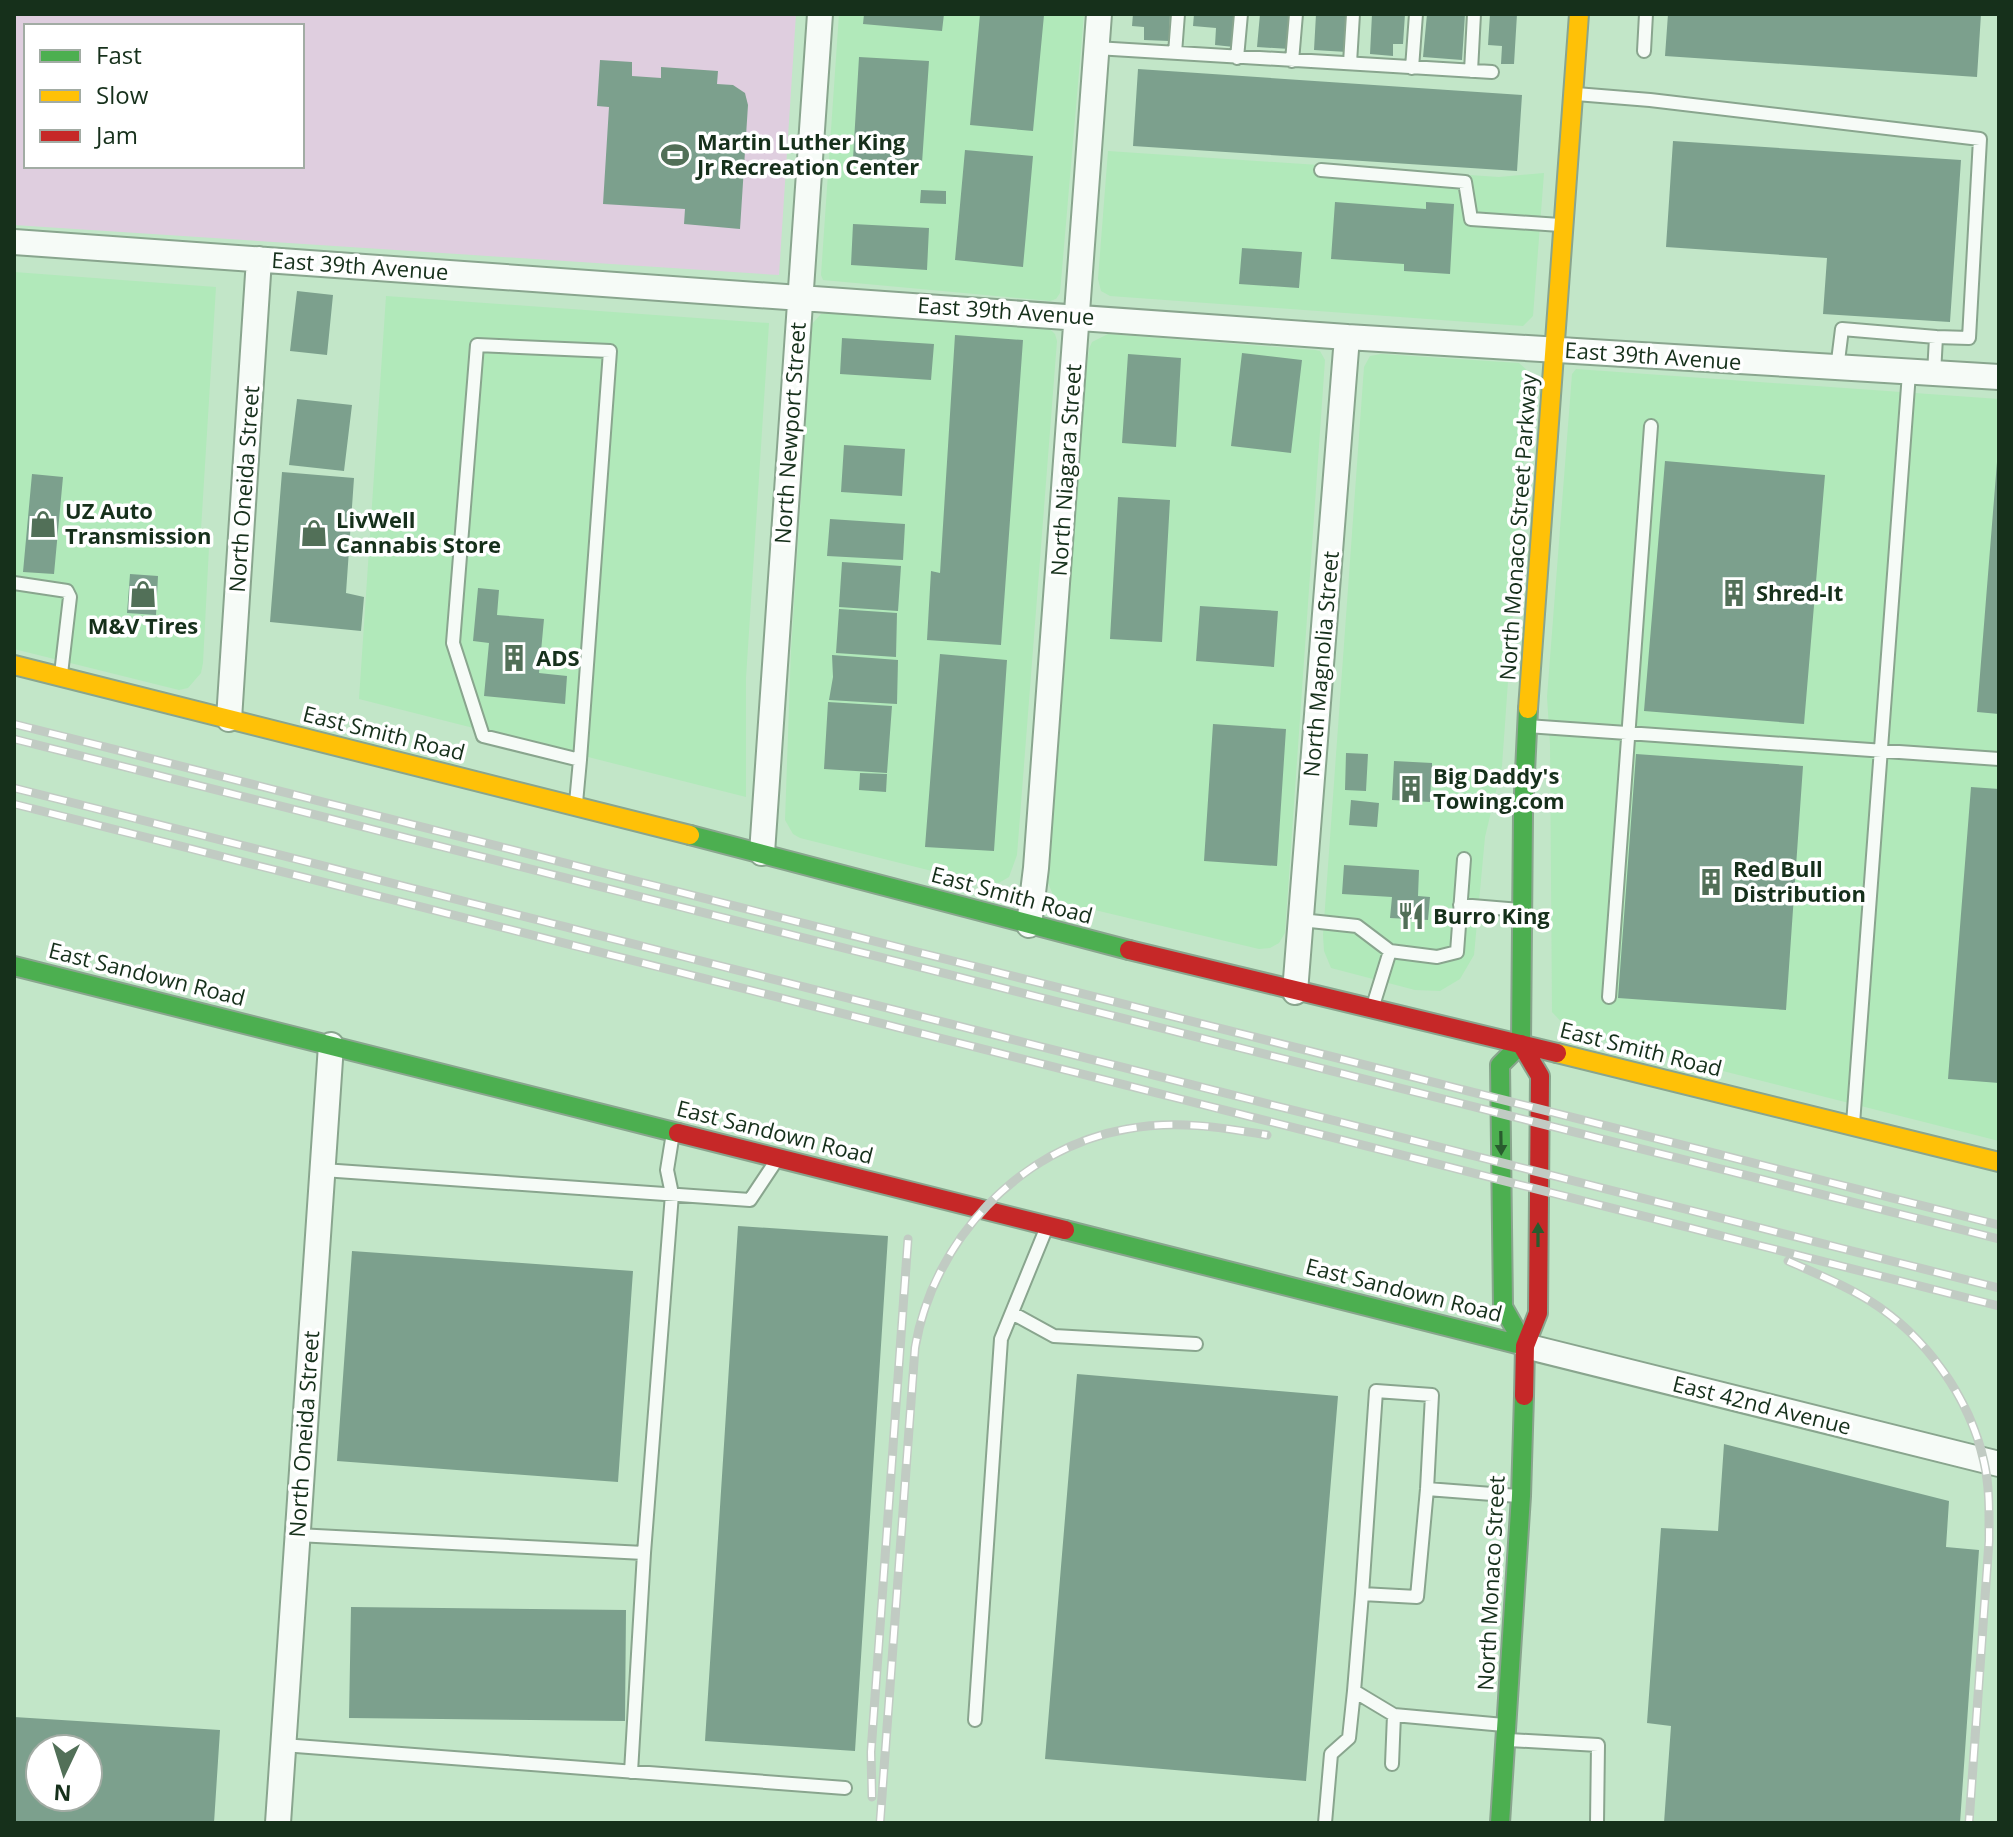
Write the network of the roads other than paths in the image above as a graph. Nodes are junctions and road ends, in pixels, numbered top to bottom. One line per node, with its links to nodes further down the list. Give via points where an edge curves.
1 (820, 14): 25 (street, North Newport Street)
2 (1099, 14): 11 (street, North Niagara Street)
3 (1178, 14): 13 (lane)
4 (1241, 14): 14 (lane)
5 (1296, 14): 15 (lane)
6 (1353, 14): 16 (lane)
7 (1416, 14): 17 (lane)
8 (1474, 14): 18 (lane)
9 (1579, 14): 20 (street, North Monaco Street Parkway)
10 (1646, 14): 12 (lane)
11 (1096, 48): 13 (lane); 26 (street, North Niagara Street)
12 (1644, 51)
13 (1175, 53): 14 (lane)
14 (1237, 58): 15 (lane)
15 (1292, 61): 16 (lane)
16 (1350, 63): 17 (lane)
17 (1412, 68): 18 (lane)
18 (1471, 71): 19 (lane)
19 (1492, 72)
20 (1573, 94): 22 (street, North Monaco Street Parkway); 28 (lane, via 1980,139 1969,338)
21 (1321, 170): 22 (lane, via 1465,182 1471,219)
22 (1564, 225): 29 (street, North Monaco Street Parkway)
23 (14, 242): 24 (street, East 39th Avenue)
24 (259, 259): 25 (street, East 39th Avenue); 38 (street, North Oneida Street)
25 (799, 296): 26 (street, East 39th Avenue); 45 (street, North Newport Street)
26 (1077, 316): 27 (street, East 39th Avenue); 50 (street, North Niagara Street)
27 (1347, 337): 29 (street, East 39th Avenue); 49 (street, North Magnolia Street)
28 (1936, 337): 30 (lane, via 1842,329); 32 (lane)
29 (1555, 350): 30 (street, East 39th Avenue); 39 (street, North Monaco Street Parkway)
30 (1837, 369): 31 (street, East 39th Avenue)
31 (1909, 373): 32 (street, East 39th Avenue); 41 (lane)
32 (1934, 374): 33 (street, East 39th Avenue)
33 (1999, 377)
34 (1651, 426): 40 (lane)
35 (14, 583): 37 (lane, via 56,587 70,597)
36 (14, 665): 37 (street, East Smith Road)
37 (61, 677): 38 (street, East Smith Road)
38 (229, 719): 44 (street, East Smith Road)
39 (1527, 726): 40 (lane); 48 (street, North Monaco Street Parkway)
40 (1628, 733): 41 (lane); 54 (lane)
41 (1881, 750): 42 (lane); 58 (lane)
42 (1999, 759)
43 (580, 760): 43 (lane, via 610,351 477,345 453,643 483,736); 44 (lane)
44 (576, 806): 45 (street, East Smith Road)
45 (762, 853): 50 (street, East Smith Road)
46 (1464, 859): 47 (lane)
47 (1460, 905): 48 (lane); 51 (lane, via 1457,952 1437,957)
48 (1522, 910): 56 (street, North Monaco Street Parkway)
49 (1301, 920): 51 (lane, via 1357,926); 53 (street, North Magnolia Street)
50 (1029, 925): 53 (street, East Smith Road)
51 (1390, 951): 55 (lane)
52 (14, 966): 57 (street, East Sandown Road)
53 (1295, 992): 55 (street, East Smith Road)
54 (1609, 997)
55 (1372, 1009): 56 (street, East Smith Road)
56 (1521, 1044): 58 (street, East Smith Road); 67 (street, North Monaco Street, one-way to 56, via 1538,1313 1540,1076); 67 (street, one-way to 67, via 1500,1065 1503,1307)
57 (331, 1045): 59 (street, East Sandown Road); 62 (street, North Oneida Street)
58 (1853, 1126): 61 (street, East Smith Road)
59 (673, 1132): 60 (street, East Sandown Road); 63 (lane, via 667,1170)
60 (778, 1158): 63 (lane, via 750,1200); 64 (street, East Sandown Road)
61 (1999, 1162)
62 (323, 1170): 63 (lane); 71 (street, North Oneida Street)
63 (672, 1194): 72 (lane)
64 (1047, 1226): 65 (lane); 67 (street, East Sandown Road)
65 (1012, 1313): 66 (lane, via 1054,1336); 76 (lane, via 1001,1339)
66 (1196, 1344)
67 (1525, 1346): 68 (street, East 42nd Avenue); 70 (street, North Monaco Street)
68 (1999, 1464)
69 (1427, 1489): 70 (lane); 73 (lane, via 1417,1597); 73 (lane, via 1432,1395 1376,1391)
70 (1521, 1496): 77 (street, North Monaco Street)
71 (297, 1535): 72 (lane); 78 (street, North Oneida Street)
72 (644, 1553): 80 (lane)
73 (1362, 1594): 74 (lane)
74 (1354, 1691): 75 (lane); 83 (lane, via 1349,1738 1331,1754)
75 (1394, 1715): 77 (lane); 79 (lane)
76 (975, 1720)
77 (1506, 1733): 84 (street, North Monaco Street); 85 (lane, via 1598,1745)
78 (283, 1745): 80 (lane); 82 (street, North Oneida Street)
79 (1392, 1764)
80 (631, 1772): 81 (lane)
81 (845, 1788)
82 (278, 1823)
83 (1325, 1823)
84 (1500, 1823)
85 (1597, 1823)

